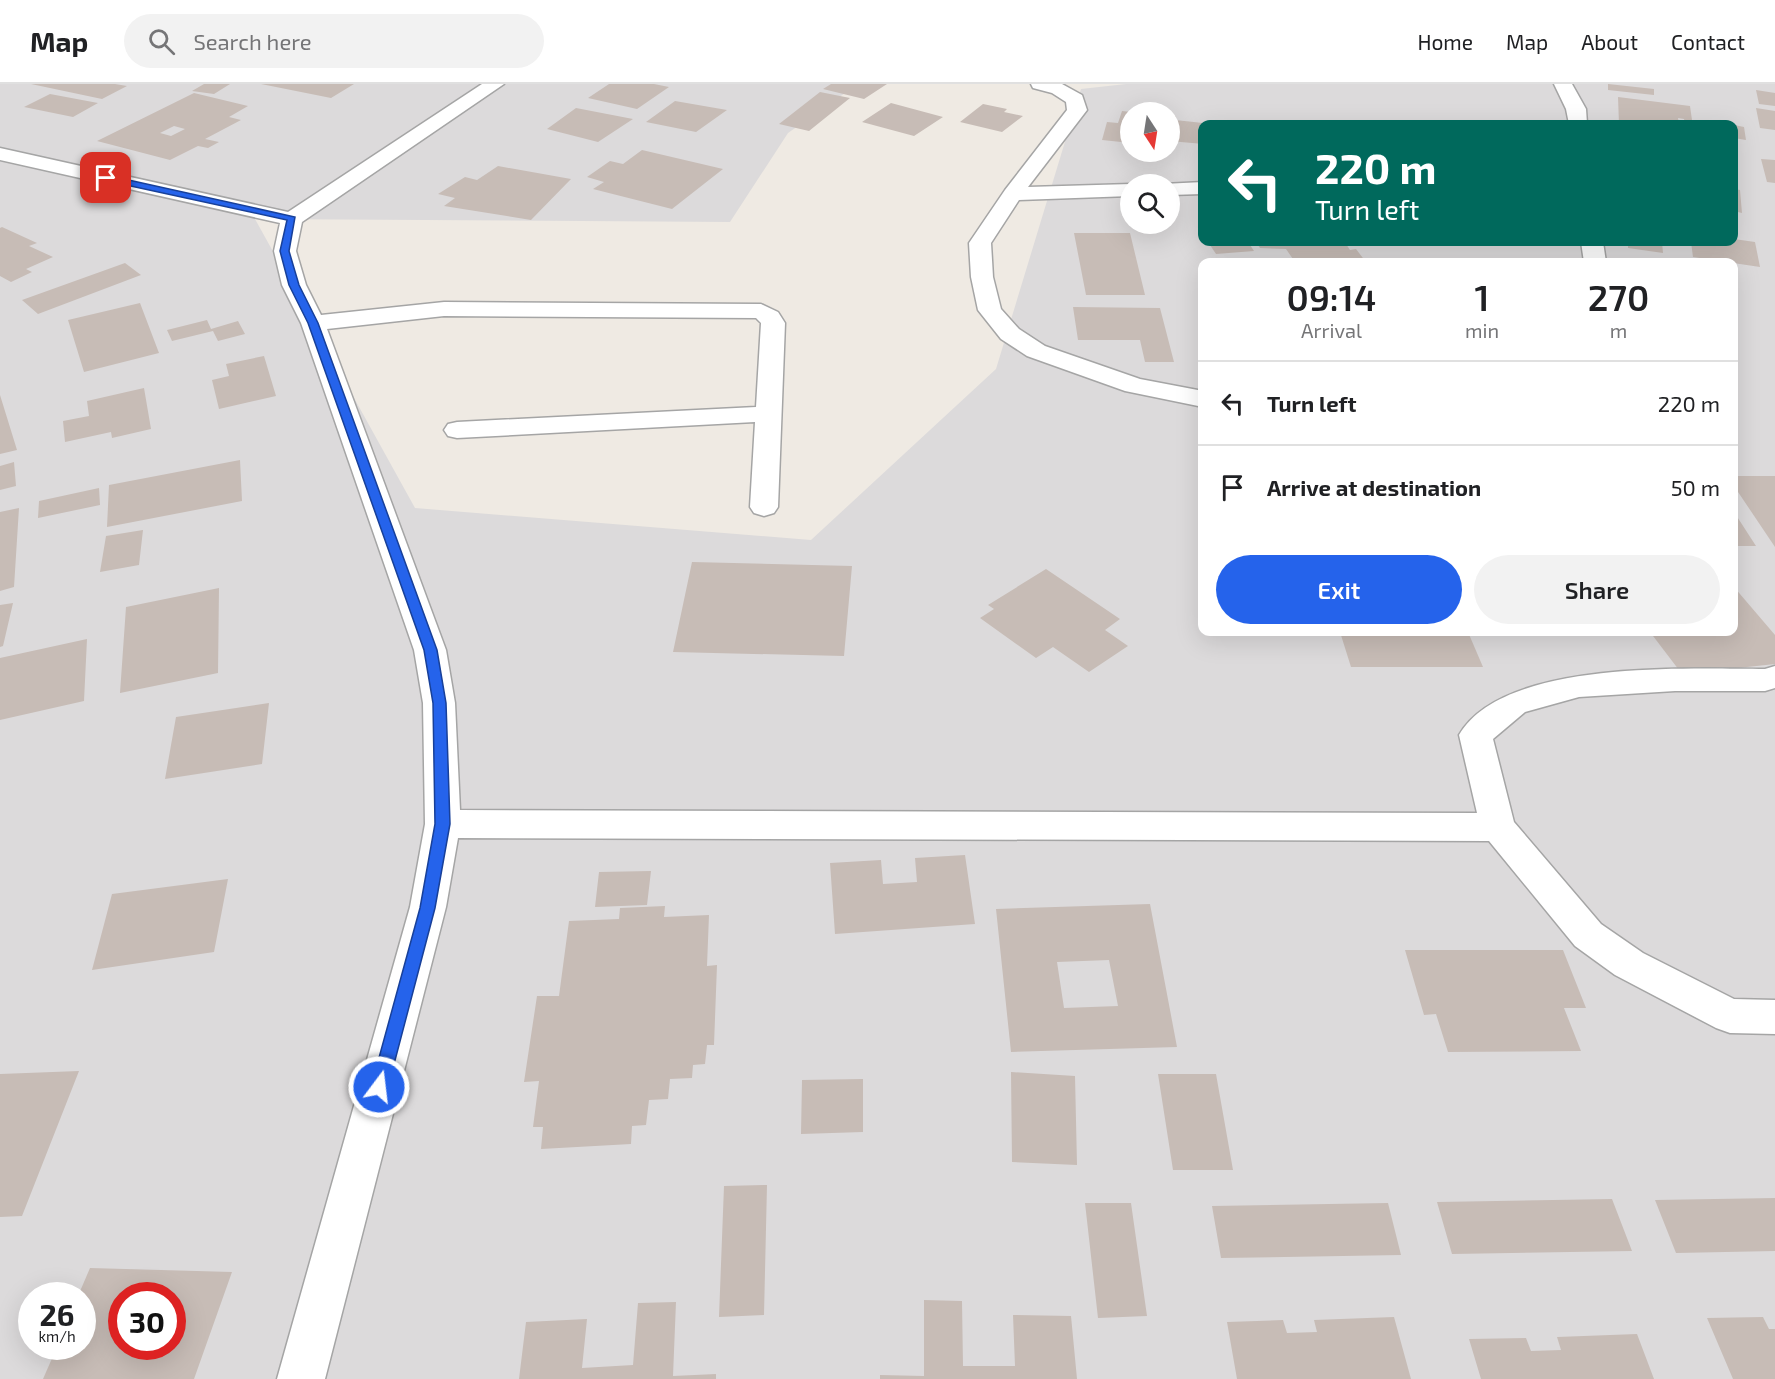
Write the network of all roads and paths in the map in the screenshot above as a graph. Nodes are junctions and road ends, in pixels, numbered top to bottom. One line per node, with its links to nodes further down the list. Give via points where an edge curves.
1 (495, 84): 10 (street)
2 (1040, 84): 9 (street, via 1075,99 1077,110)
3 (1563, 84): 4 (street)
4 (1577, 120)
5 (0, 154): 10 (street)
6 (1198, 188): 7 (street)
7 (1180, 189)
8 (1120, 190): 9 (street)
9 (1012, 194): 12 (street, via 980,243 982,277 990,310 1010,334 1036,351 1134,386)
10 (292, 219): 11 (street, via 285,251 294,285)
11 (313, 323): 13 (street, via 444,309 762,311 773,323); 17 (street, via 430,650 439,703)
12 (1198, 398)
13 (769, 414): 14 (street); 15 (street)
14 (457, 430)
15 (765, 507)
16 (1775, 677): 18 (street, via 1579,686 1514,704 1476,735)
17 (443, 824): 18 (street); 20 (street, via 428,908)
18 (1498, 827): 19 (street, via 1588,935 1629,964 1730,1016)
19 (1775, 1017)
20 (301, 1379)

